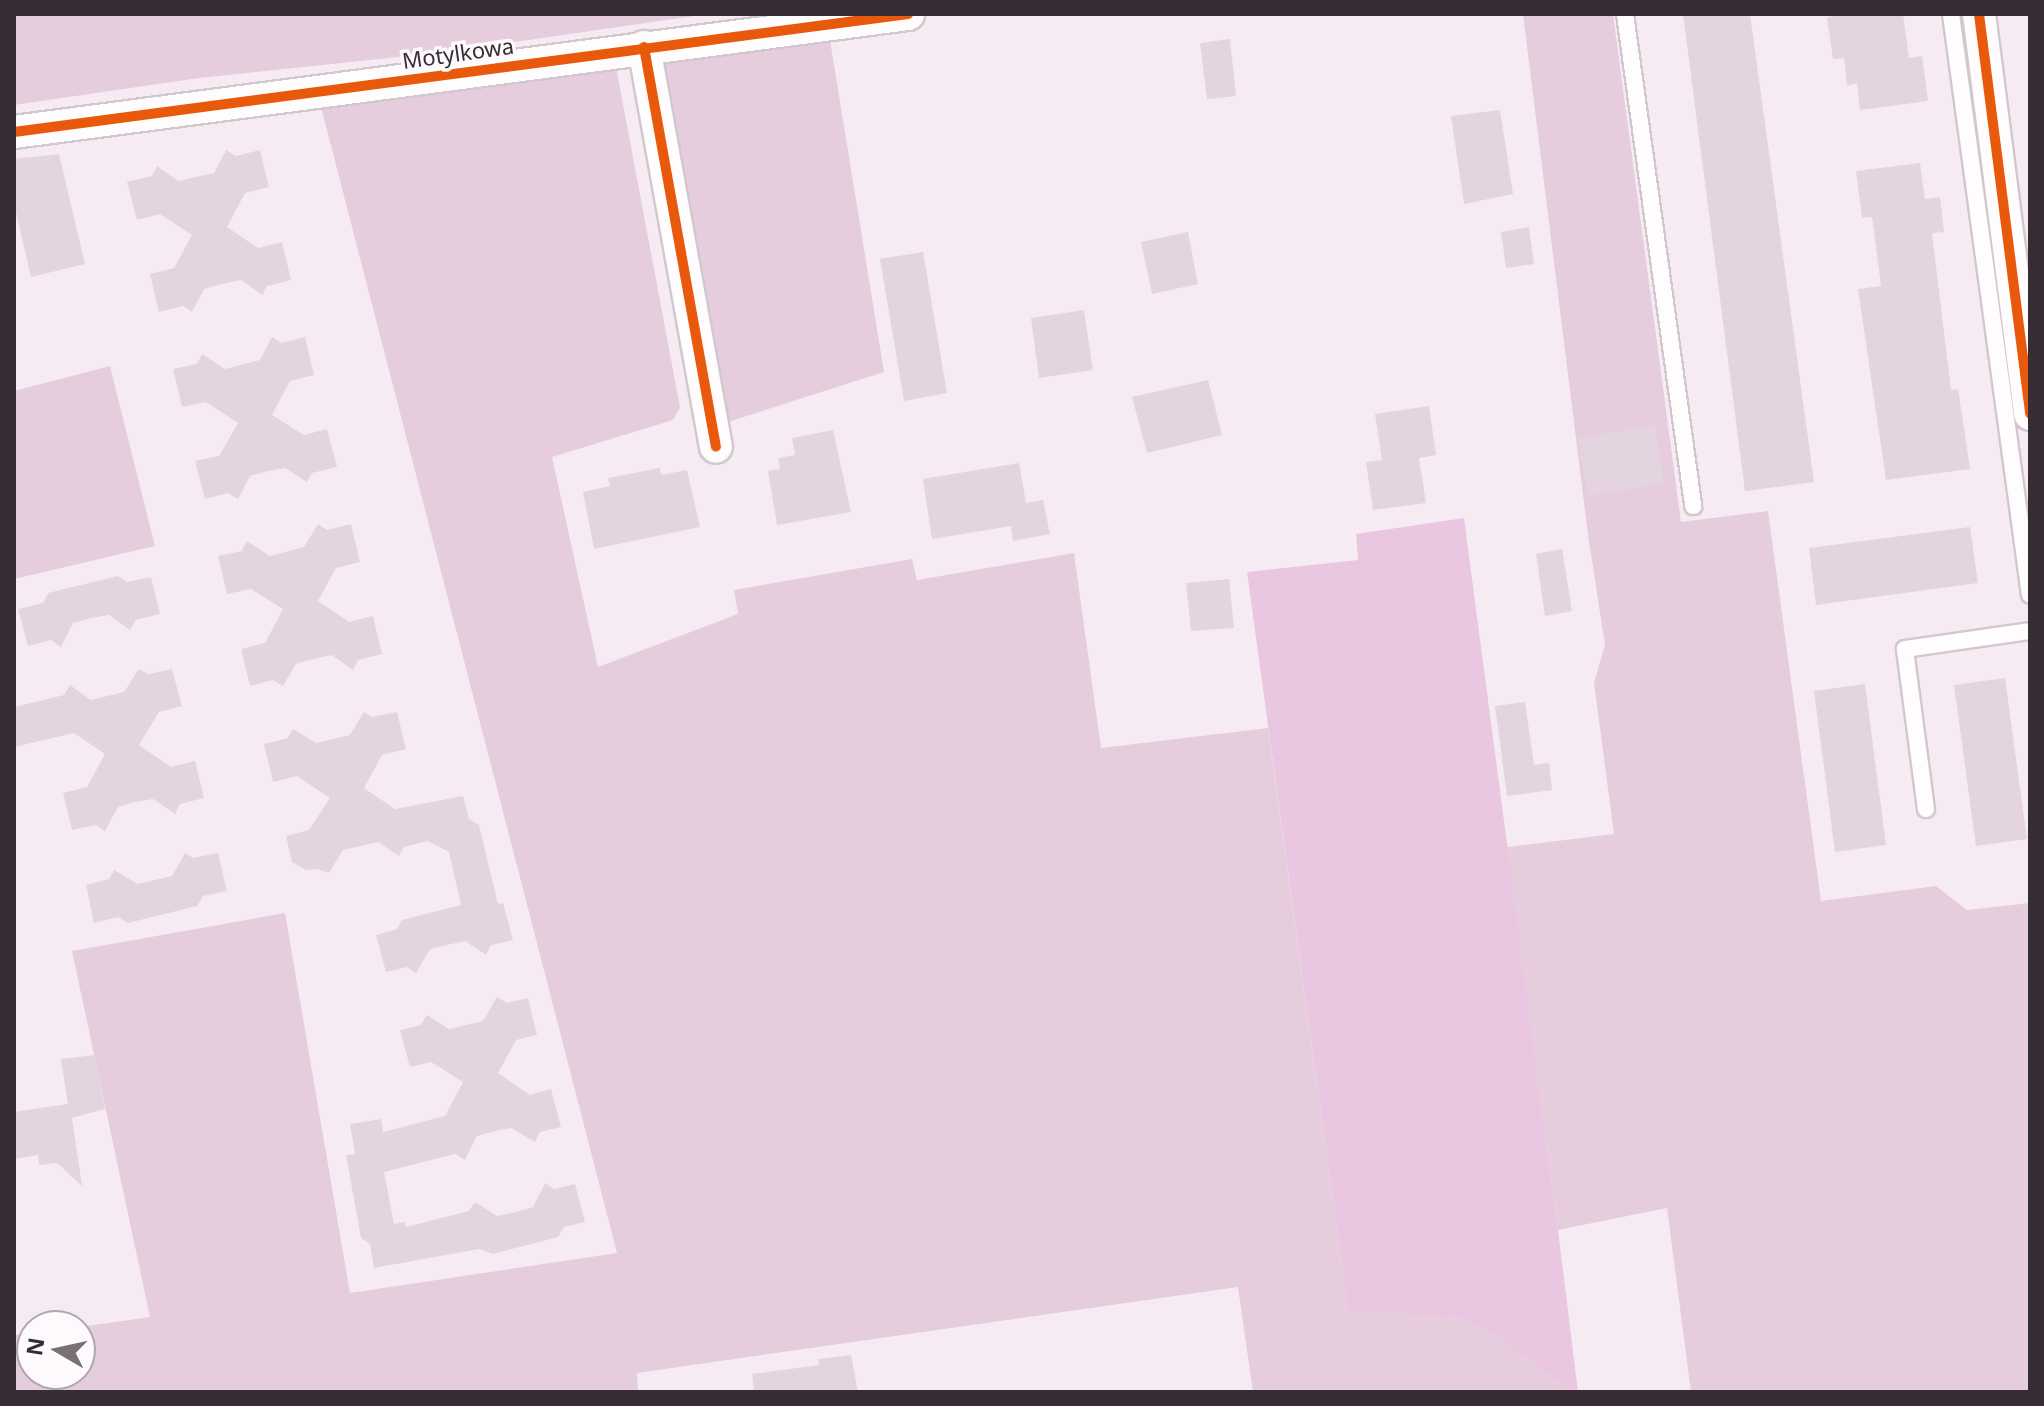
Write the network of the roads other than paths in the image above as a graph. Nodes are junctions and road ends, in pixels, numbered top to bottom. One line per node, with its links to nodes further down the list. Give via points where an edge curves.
1 (908, 14): 5 (street, Motylkowa)
2 (1625, 14): 9 (lane)
3 (1951, 14): 10 (lane)
4 (1979, 14): 7 (street)
5 (644, 47): 6 (street, Motylkowa); 8 (street)
6 (14, 132)
7 (2030, 414)
8 (716, 447)
9 (1693, 506)
10 (2030, 595)
11 (2030, 631): 12 (lane, via 1905,649)
12 (1926, 809)

